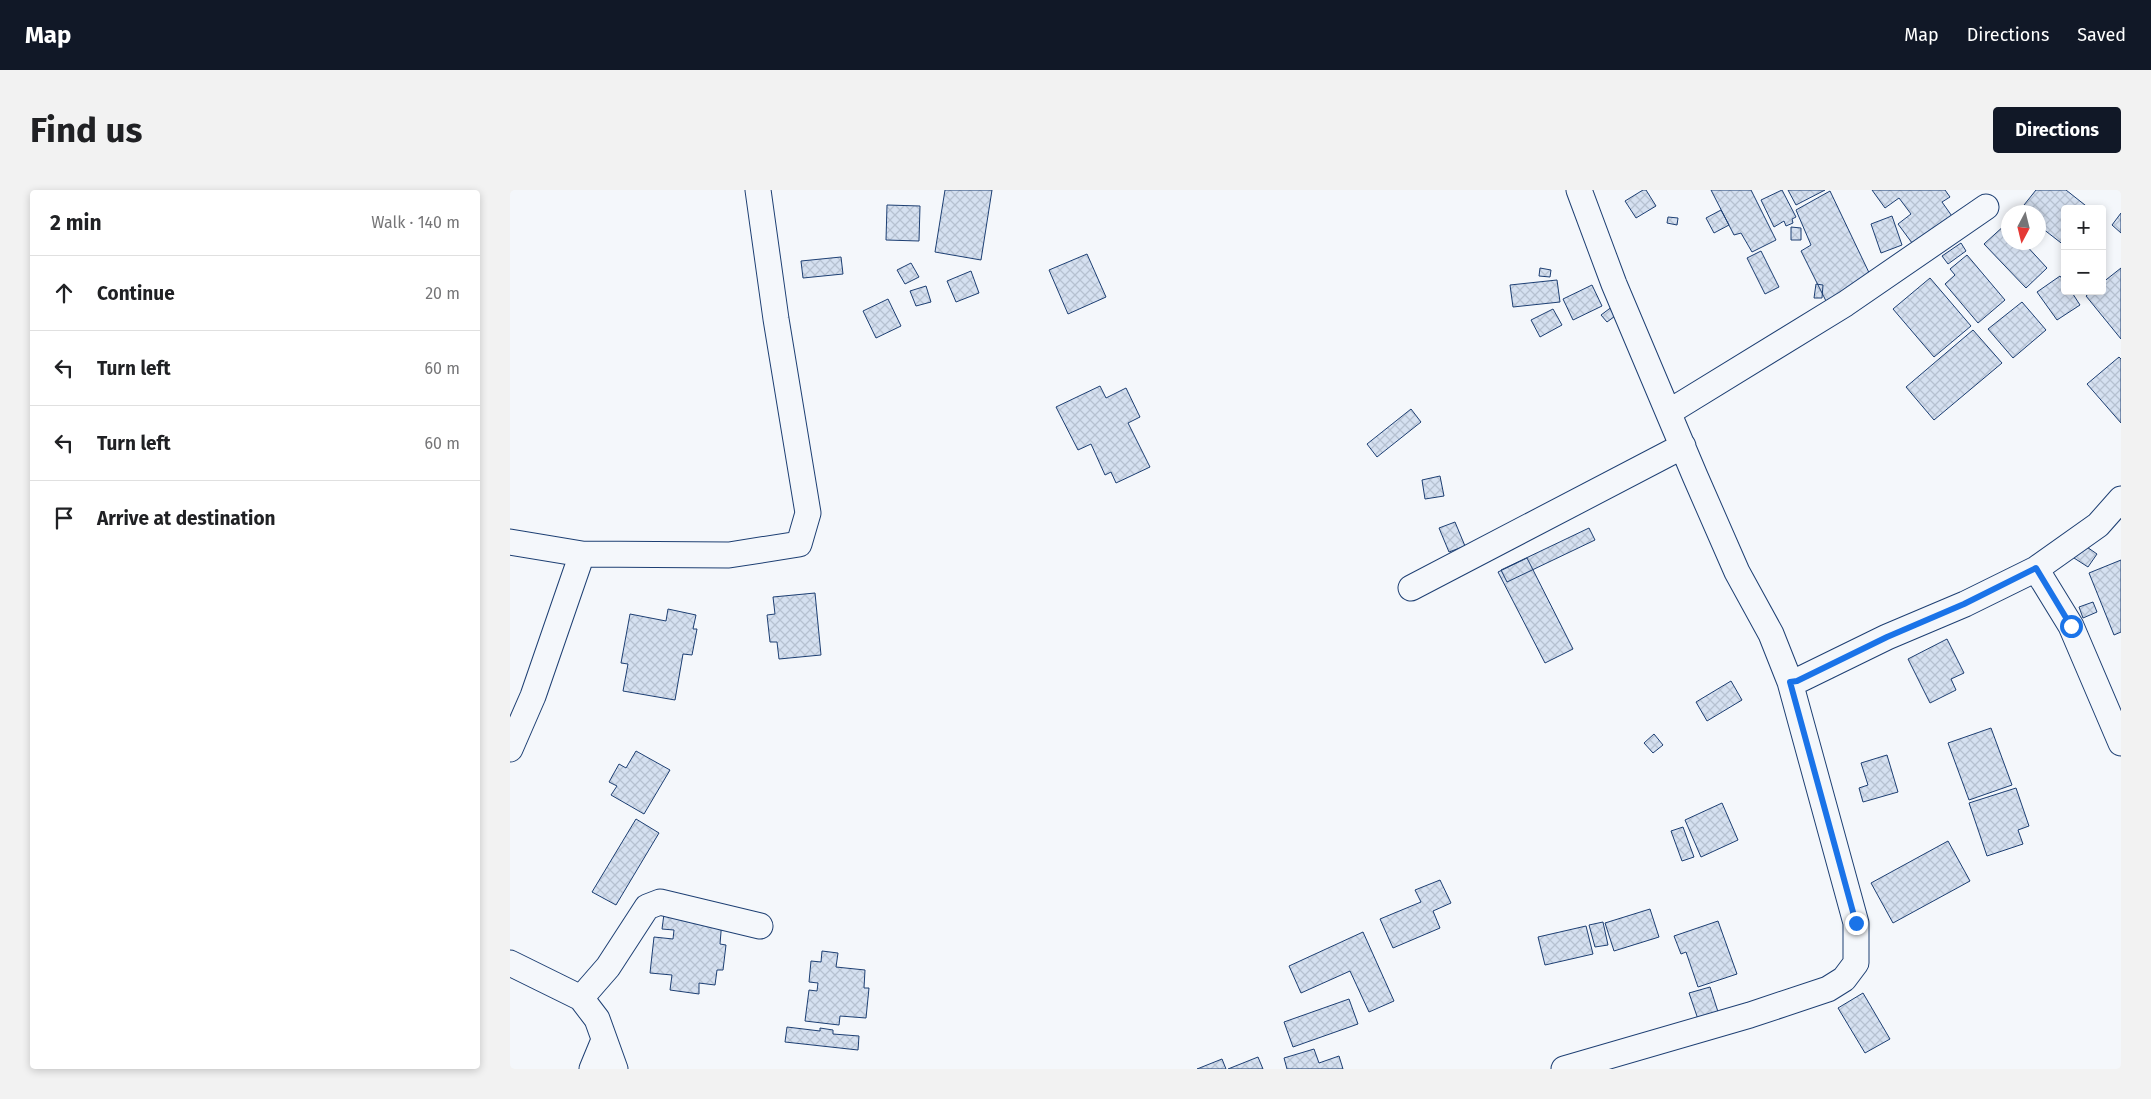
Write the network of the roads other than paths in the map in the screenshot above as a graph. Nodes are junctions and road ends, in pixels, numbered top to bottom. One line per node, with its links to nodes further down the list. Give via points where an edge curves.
1 (758, 190): 8 (street, via 808,513 799,544 730,555)
2 (1578, 190): 4 (street)
3 (1986, 207): 4 (street, via 1845,304)
4 (1669, 412): 5 (street)
5 (1683, 446): 10 (street); 11 (street, via 1737,572 1771,634)
6 (2121, 498): 9 (street, via 2098,525)
7 (510, 542): 8 (street)
8 (582, 554): 13 (street, via 533,696)
9 (2036, 568): 11 (street); 12 (street, via 2071,626)
10 (1411, 588)
11 (1790, 682): 20 (street, via 1856,923 1856,963 1844,979 1828,989)
12 (2121, 743)
13 (510, 749)
14 (760, 926): 16 (street, via 660,902 648,907 608,966)
15 (510, 962): 16 (street)
16 (581, 998): 17 (street, via 596,1019)
17 (604, 1040): 18 (street); 19 (street)
18 (592, 1069)
19 (615, 1069)
20 (1564, 1069)

